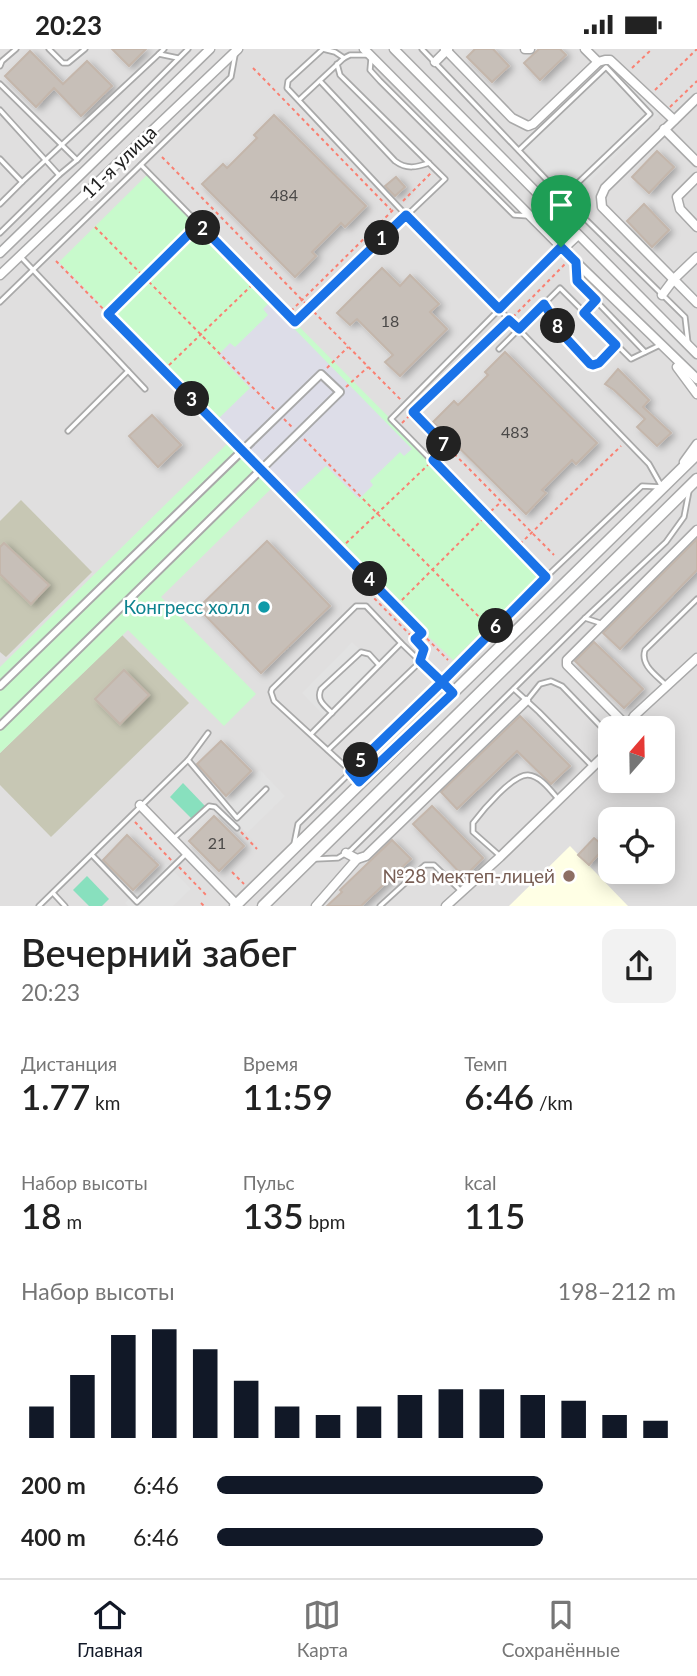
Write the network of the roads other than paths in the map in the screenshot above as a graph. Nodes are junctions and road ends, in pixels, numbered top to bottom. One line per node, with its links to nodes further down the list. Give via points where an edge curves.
1 (16, 49): 19 (lane)
2 (49, 49): 3 (lane, via 68,63)
3 (85, 49)
4 (164, 49): 12 (lane)
5 (188, 49): 14 (lane)
6 (210, 49): 45 (street, 11-я улица)
7 (394, 49): 43 (street)
8 (422, 49): 16 (lane)
9 (585, 49): 17 (street)
10 (237, 50): 34 (lane, via 230,77); 46 (street, 11-я улица)
11 (446, 50): 16 (street); 17 (street, via 512,118 528,126)
12 (159, 54): 14 (lane); 27 (lane)
13 (368, 54): 15 (lane); 44 (street)
14 (178, 58): 31 (lane)
15 (344, 58): 18 (lane); 23 (lane, via 323,49 288,81 287,88)
16 (435, 62): 28 (lane)
17 (598, 62): 25 (street, via 610,60)
18 (337, 64): 20 (lane); 33 (lane, via 340,75)
19 (0, 66)
20 (320, 81): 23 (lane); 33 (lane, via 396,162 409,167)
21 (0, 84): 27 (lane)
22 (697, 98): 25 (street)
23 (299, 100): 40 (lane)
24 (0, 110): 30 (lane)
25 (674, 120): 26 (street)
26 (664, 129): 32 (street); 51 (street, via 601,197 602,207)
27 (61, 146): 30 (lane); 31 (lane)
28 (519, 150): 38 (lane); 38 (lane, via 606,67 641,104 650,114)
29 (0, 159): 37 (lane)
30 (45, 160): 35 (lane); 37 (lane)
31 (77, 160): 35 (lane)
32 (697, 162)
33 (429, 163): 40 (lane, via 445,179)
34 (141, 165): 40 (lane, via 295,322); 49 (lane)
35 (59, 175): 42 (lane)
36 (697, 177): 41 (street, via 677,197 680,209)
37 (22, 182): 39 (lane)
38 (563, 197): 52 (lane)
39 (0, 204)
40 (406, 215)
41 (697, 227)
42 (0, 233)
43 (578, 235): 44 (street); 62 (street)
44 (562, 248): 48 (street); 57 (lane)
45 (0, 253)
46 (20, 256): 49 (lane); 50 (street, 11-я улица)
47 (697, 257): 51 (street)
48 (573, 260): 53 (lane, via 577,281); 61 (street)
49 (33, 270): 54 (lane); 66 (lane)
50 (0, 275)
51 (674, 279): 52 (street); 55 (street)
52 (662, 295): 62 (lane, via 685,317)
53 (596, 300): 58 (lane); 64 (lane)
54 (0, 302)
55 (697, 303)
56 (544, 304): 58 (lane, via 560,288); 59 (lane); 60 (lane, via 590,364 599,363)
57 (499, 309): 59 (lane); 76 (lane, via 391,419)
58 (584, 313): 60 (lane)
59 (519, 329): 63 (lane); 74 (lane, via 649,464)
60 (616, 345): 64 (lane, via 631,359)
61 (660, 345): 64 (lane); 67 (street); 69 (street)
62 (688, 345): 65 (street)
63 (499, 349)
64 (646, 352)
65 (697, 355)
66 (128, 371): 68 (lane); 70 (lane)
67 (697, 379)
68 (145, 389)
69 (697, 394)
70 (68, 431)
71 (697, 445): 74 (street)
72 (697, 454): 74 (street)
73 (694, 482): 78 (lane, via 679,526); 113 (street)
74 (662, 488): 76 (lane, via 642,486); 88 (street)
75 (697, 530): 79 (street)
76 (546, 577): 84 (lane)
77 (697, 599): 86 (lane, via 645,650 644,663)
78 (585, 618): 79 (lane); 87 (lane)
79 (602, 624): 91 (street, via 567,665)
80 (401, 643): 82 (lane); 83 (lane); 96 (lane, via 366,606 356,606 272,689 274,702)
81 (697, 658): 86 (street)
82 (420, 661): 84 (lane); 97 (lane)
83 (379, 665): 90 (lane); 90 (lane, via 361,652 321,689 320,701)
84 (442, 682): 88 (lane); 101 (lane)
85 (0, 686): 94 (street, via 321,374 340,392)
86 (667, 687): 92 (street)
87 (514, 689): 89 (lane); 109 (lane)
88 (453, 693): 102 (street)
89 (526, 701): 93 (lane, via 540,684 551,681 562,686); 100 (lane); 114 (street, via 366,856)
90 (332, 713): 96 (lane)
91 (616, 716)
92 (634, 716)
93 (598, 723)
94 (0, 726)
95 (208, 733): 98 (lane)
96 (311, 734): 97 (lane)
97 (328, 750): 101 (lane)
98 (188, 760): 103 (lane, via 237,818); 105 (lane)
99 (598, 762): 100 (street)
100 (593, 767): 104 (street)
101 (350, 771): 102 (lane); 108 (lane, via 298,824)
102 (359, 782): 108 (street)
103 (267, 789)
104 (559, 800): 112 (street); 112 (lane, via 529,775 518,777 503,790 473,823 473,832)
105 (140, 805): 107 (street); 111 (lane)
106 (237, 828): 107 (lane, via 209,806)
107 (172, 839): 110 (street)
108 (293, 849): 117 (street)
109 (346, 853): 113 (lane, via 338,858); 114 (street)
110 (186, 854): 111 (lane, via 137,902); 117 (street)
111 (92, 855): 116 (lane)
112 (500, 857): 115 (street)
113 (311, 859): 120 (street)
114 (357, 859): 121 (street)
115 (462, 892): 122 (lane, via 434,865 425,865); 123 (street)
116 (53, 893): 118 (lane); 119 (lane)
117 (236, 905)
118 (39, 906)
119 (65, 906)
120 (263, 906)
121 (316, 906)
122 (380, 906)
123 (446, 906)

